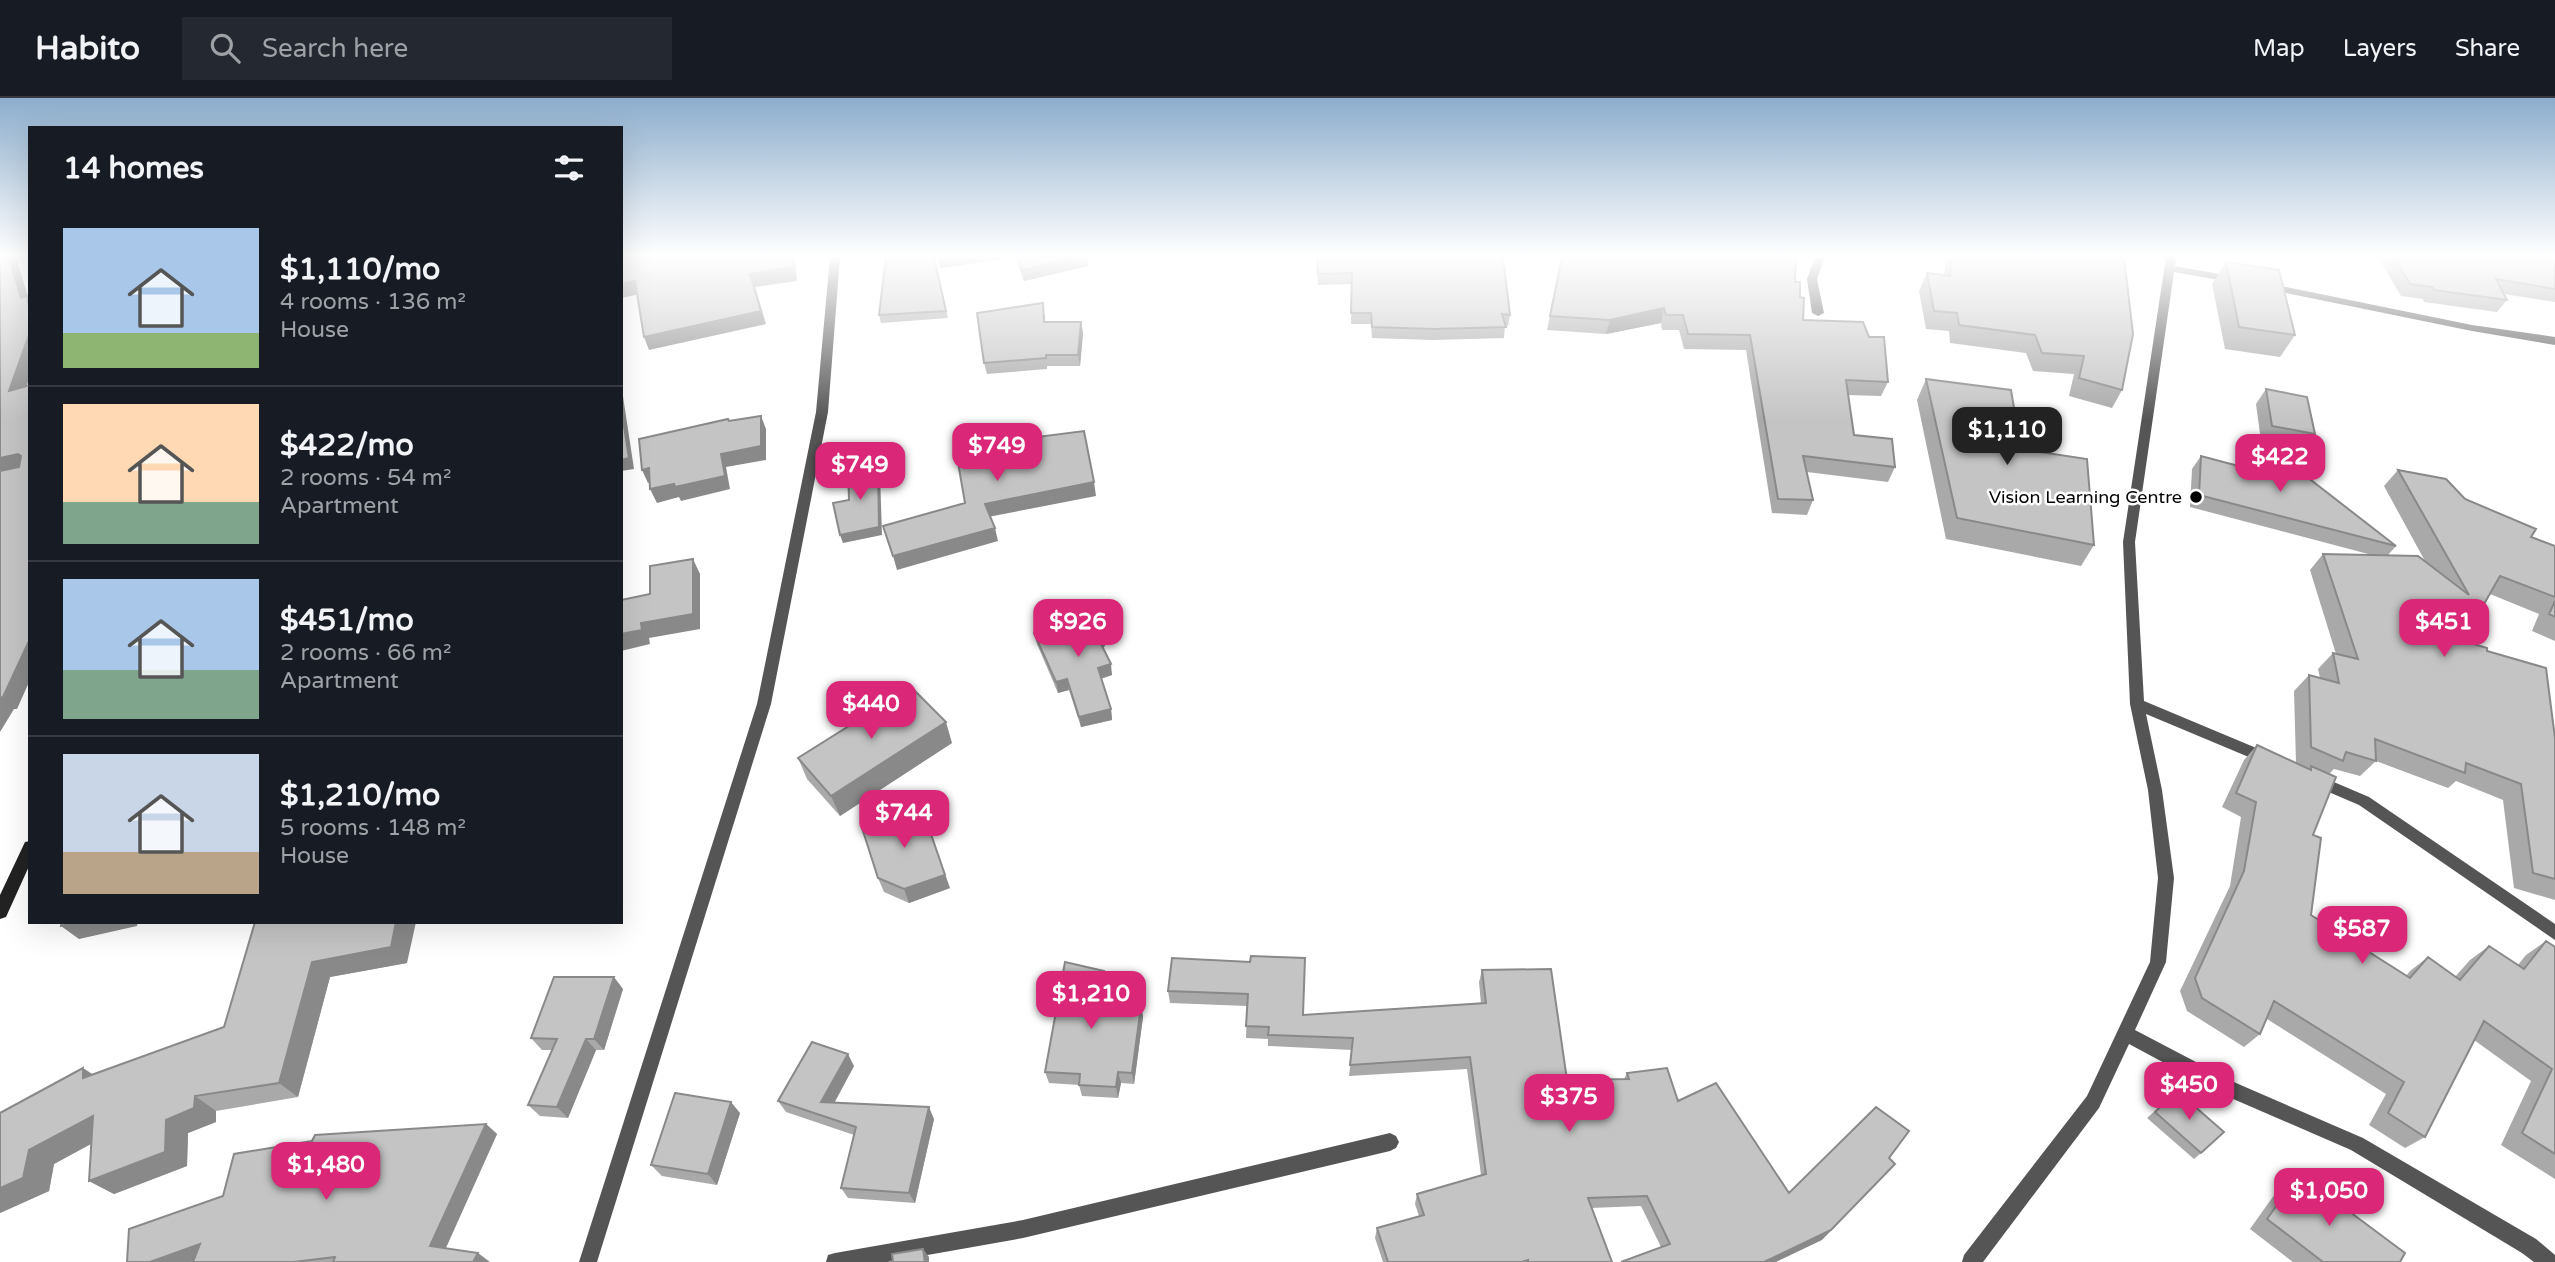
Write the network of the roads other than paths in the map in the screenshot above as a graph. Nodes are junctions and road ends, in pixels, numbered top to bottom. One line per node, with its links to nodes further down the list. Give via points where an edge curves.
1 (830, 311): 13 (street, via 822,412 764,704)
2 (2163, 311): 5 (street, via 2129,542)
3 (2395, 311): 4 (street)
4 (2555, 341)
5 (2137, 704): 6 (street); 11 (street, via 2155,790 2166,878 2158,962)
6 (2278, 764)
7 (2303, 775): 10 (street, via 2364,802)
8 (28, 851): 9 (main road)
9 (0, 912)
10 (2555, 933)
11 (2125, 1033): 15 (street, via 2093,1102); 16 (street, via 2230,1089 2357,1144 2529,1246)
12 (1390, 1142): 14 (street, via 1023,1229)
13 (589, 1262)
14 (835, 1262)
15 (1971, 1262)
16 (2548, 1262)

